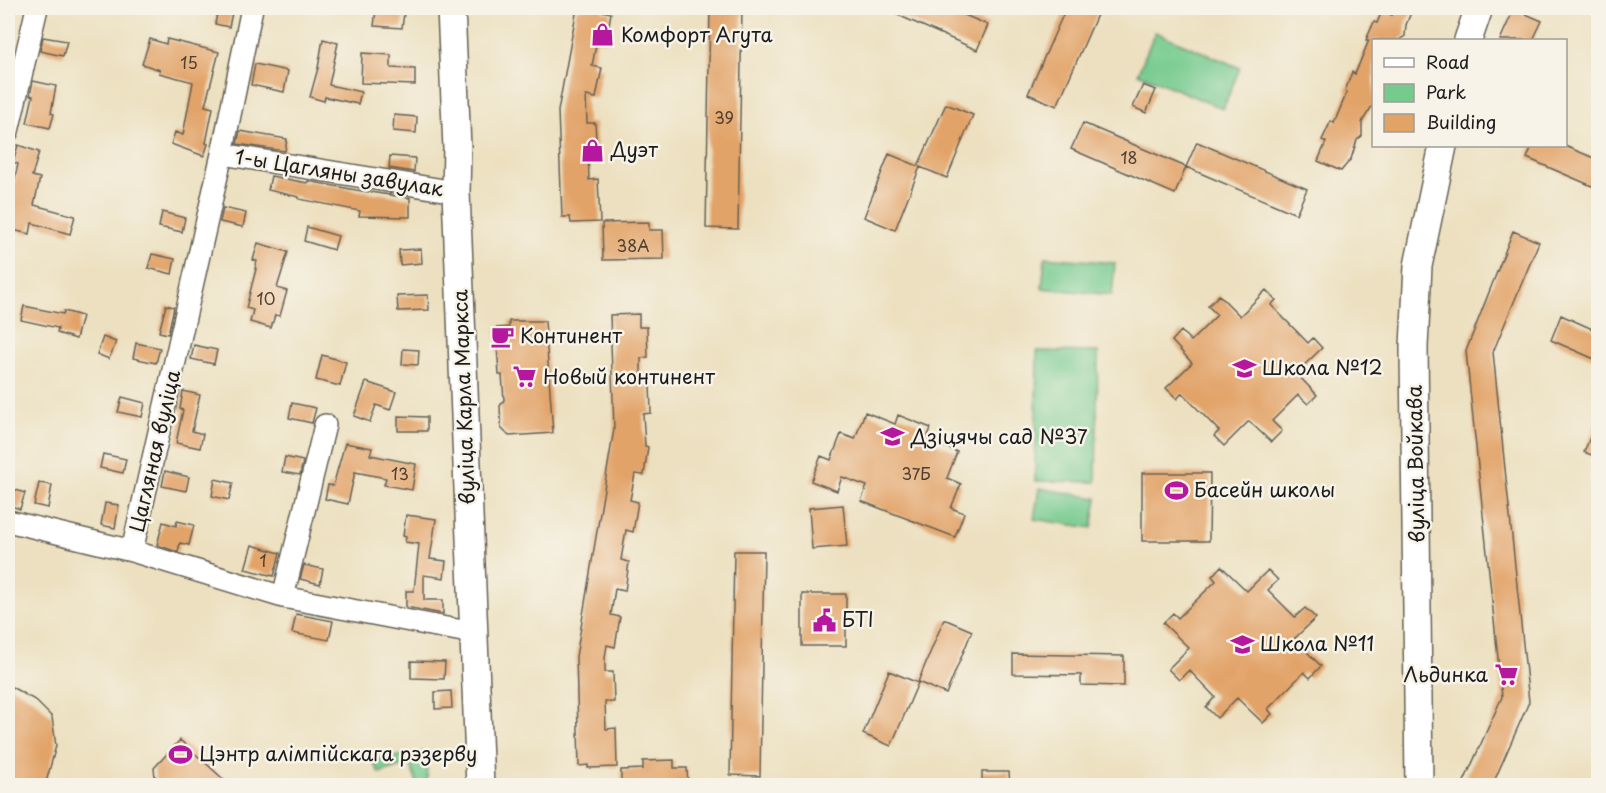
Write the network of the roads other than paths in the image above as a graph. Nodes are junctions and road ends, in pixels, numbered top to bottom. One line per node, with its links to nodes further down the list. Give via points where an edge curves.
1 (37, 8): 6 (street)
2 (252, 8): 8 (street, Цагляная вуліца)
3 (451, 8): 9 (main road, вуліца Карла Маркса)
4 (1479, 8): 5 (main road)
5 (1468, 39)
6 (8, 131)
7 (1443, 147): 16 (main road, вуліца Войкава, via 1418,266 1414,347)
8 (222, 154): 9 (street, 1-ы Цагляны завулак); 12 (street, Цагляная вуліца)
9 (456, 192): 14 (main road, вуліца Карла Маркса)
10 (324, 425): 13 (street)
11 (8, 521): 12 (street)
12 (132, 551): 13 (street, Цагляная вуліца)
13 (283, 597): 14 (street, Цагляная вуліца)
14 (473, 633): 15 (main road, вуліца Карла Маркса)
15 (480, 786)
16 (1419, 786)

